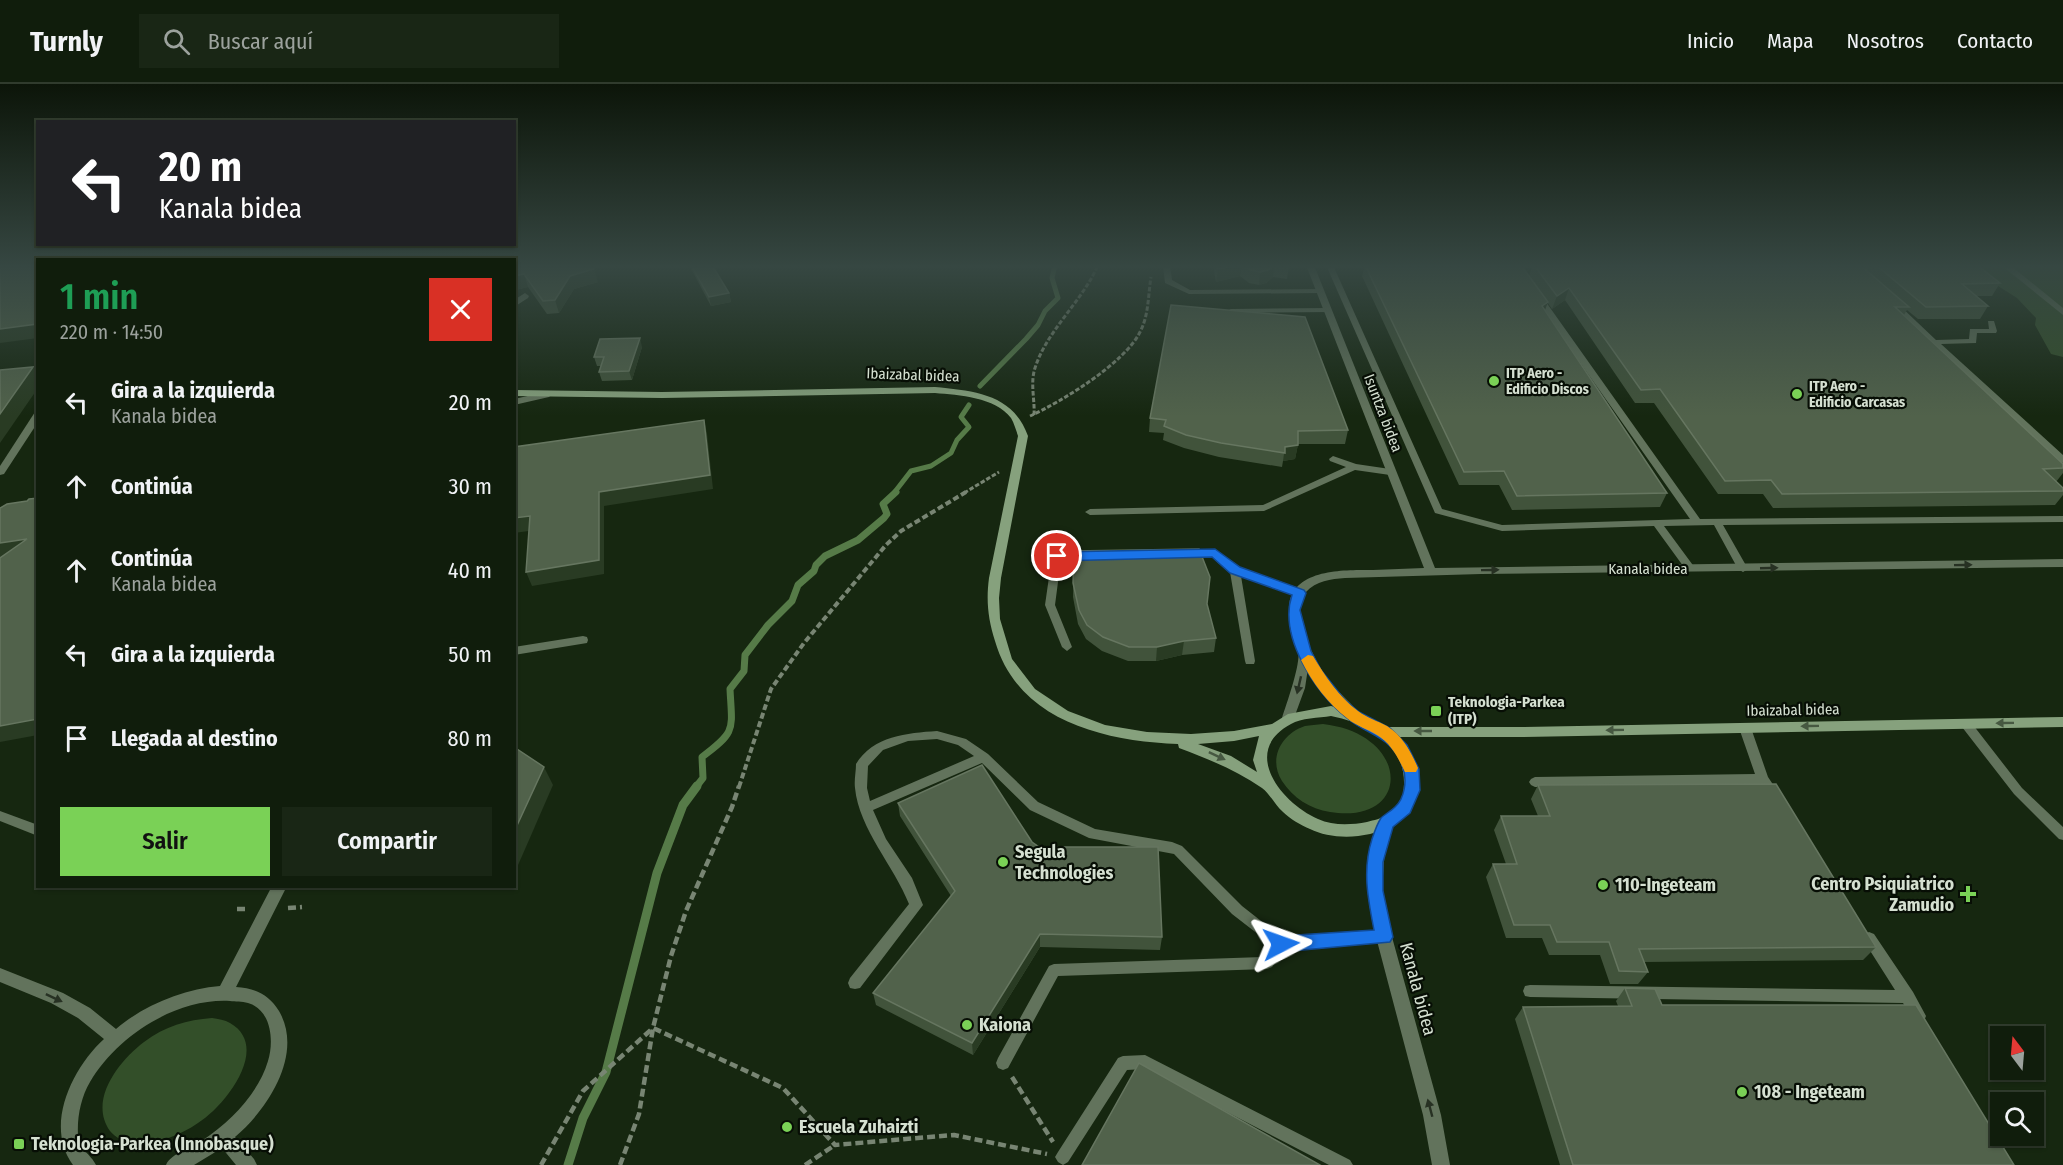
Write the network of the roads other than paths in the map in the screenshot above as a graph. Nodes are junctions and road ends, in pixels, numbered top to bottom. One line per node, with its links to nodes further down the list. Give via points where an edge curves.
1 (1329, 315): 15 (street, Isuntza bidea)
2 (1351, 315): 20 (lane, via 1438,511 1502,528)
3 (1551, 315): 18 (lane)
4 (1906, 315): 6 (lane)
5 (1991, 322): 6 (lane, via 1993,331 1973,331 1973,340)
6 (1936, 342): 12 (lane)
7 (516, 393): 8 (street, Ibaizabal bidea)
8 (546, 395): 9 (street); 41 (street, Ibaizabal bidea, via 935,390 960,392 1001,407 1017,421 1023,436 993,589 998,642 1013,673 1037,698 1071,718 1132,737)
9 (516, 402)
10 (36, 417): 14 (lane)
11 (1333, 459): 13 (lane)
12 (2063, 460)
13 (1354, 467): 15 (lane); 16 (lane, via 1264,508)
14 (1, 472)
15 (1390, 472): 27 (street, Isuntza bidea)
16 (1090, 513)
17 (2063, 519): 19 (lane)
18 (1696, 521): 19 (lane); 20 (lane)
19 (1718, 522): 25 (lane)
20 (1657, 523): 24 (lane)
21 (1181, 554): 26 (lane, via 1215,553)
22 (1091, 556): 30 (lane, via 1057,556 1050,605)
23 (2063, 563): 25 (street, Kanala bidea, one-way to 23)
24 (1690, 568): 25 (street, Kanala bidea); 27 (street, Kanala bidea, one-way to 24)
25 (1743, 568)
26 (1235, 570): 28 (lane); 33 (lane)
27 (1431, 571): 28 (street, Kanala bidea, via 1332,576 1307,585)
28 (1299, 593): 32 (street, via 1293,610)
29 (583, 640): 31 (lane)
30 (1067, 647)
31 (516, 651)
32 (1304, 651): 34 (street, via 1326,688); 35 (street, one-way to 35, via 1299,688)
33 (1250, 661)
34 (1354, 716): 35 (street, via 1331,711); 40 (street)
35 (1288, 718): 39 (street)
36 (2063, 722): 37 (street, Ibaizabal bidea, one-way to 37)
37 (1966, 724): 38 (street, Ibaizabal bidea, one-way to 38); 51 (lane, via 2018,791)
38 (1745, 728): 40 (street, Ibaizabal bidea, one-way to 40); 43 (lane)
39 (1272, 729): 41 (street, via 1220,739); 45 (street, via 1260,754)
40 (1384, 732): 49 (street, via 1402,749 1411,769 1413,790 1404,809)
41 (1163, 739): 45 (street, one-way to 45, via 1206,751)
42 (984, 757): 46 (lane); 46 (lane, via 962,742 937,735 907,737 879,747 862,764 861,788); 55 (lane, via 1034,806 1093,834 1178,850 1237,910)
43 (1763, 779): 44 (lane); 47 (lane)
44 (1535, 782)
45 (1265, 784): 49 (street, via 1296,816 1318,826 1366,830)
46 (866, 808): 57 (lane, via 908,882 916,905)
47 (1783, 809)
48 (0, 816): 50 (lane)
49 (1387, 823): 54 (street, Kanala bidea, via 1378,847 1374,880)
50 (36, 830)
51 (2063, 835)
52 (279, 888): 58 (street)
53 (1862, 928): 60 (lane)
54 (1384, 937): 55 (lane); 70 (street, Kanala bidea, one-way to 54, via 1432,1115)
55 (1281, 944): 63 (lane, via 1267,963 1054,970)
56 (0, 975): 62 (street, one-way to 62, via 66,1003)
57 (855, 983)
58 (226, 991): 62 (street, via 171,1003 142,1018); 64 (street, via 251,996 269,1008 279,1028 280,1053 270,1081 251,1110)
59 (1530, 991): 60 (lane)
60 (1908, 997): 61 (lane)
61 (1926, 1027)
62 (116, 1039): 66 (street, via 92,1065 76,1092 68,1120 70,1144)
63 (1003, 1063)
64 (224, 1137): 67 (street); 68 (street)
65 (1064, 1157): 69 (lane, via 1123,1064 1145,1062)
66 (87, 1165)
67 (175, 1165)
68 (248, 1165)
69 (1345, 1165)
70 (1441, 1165)

